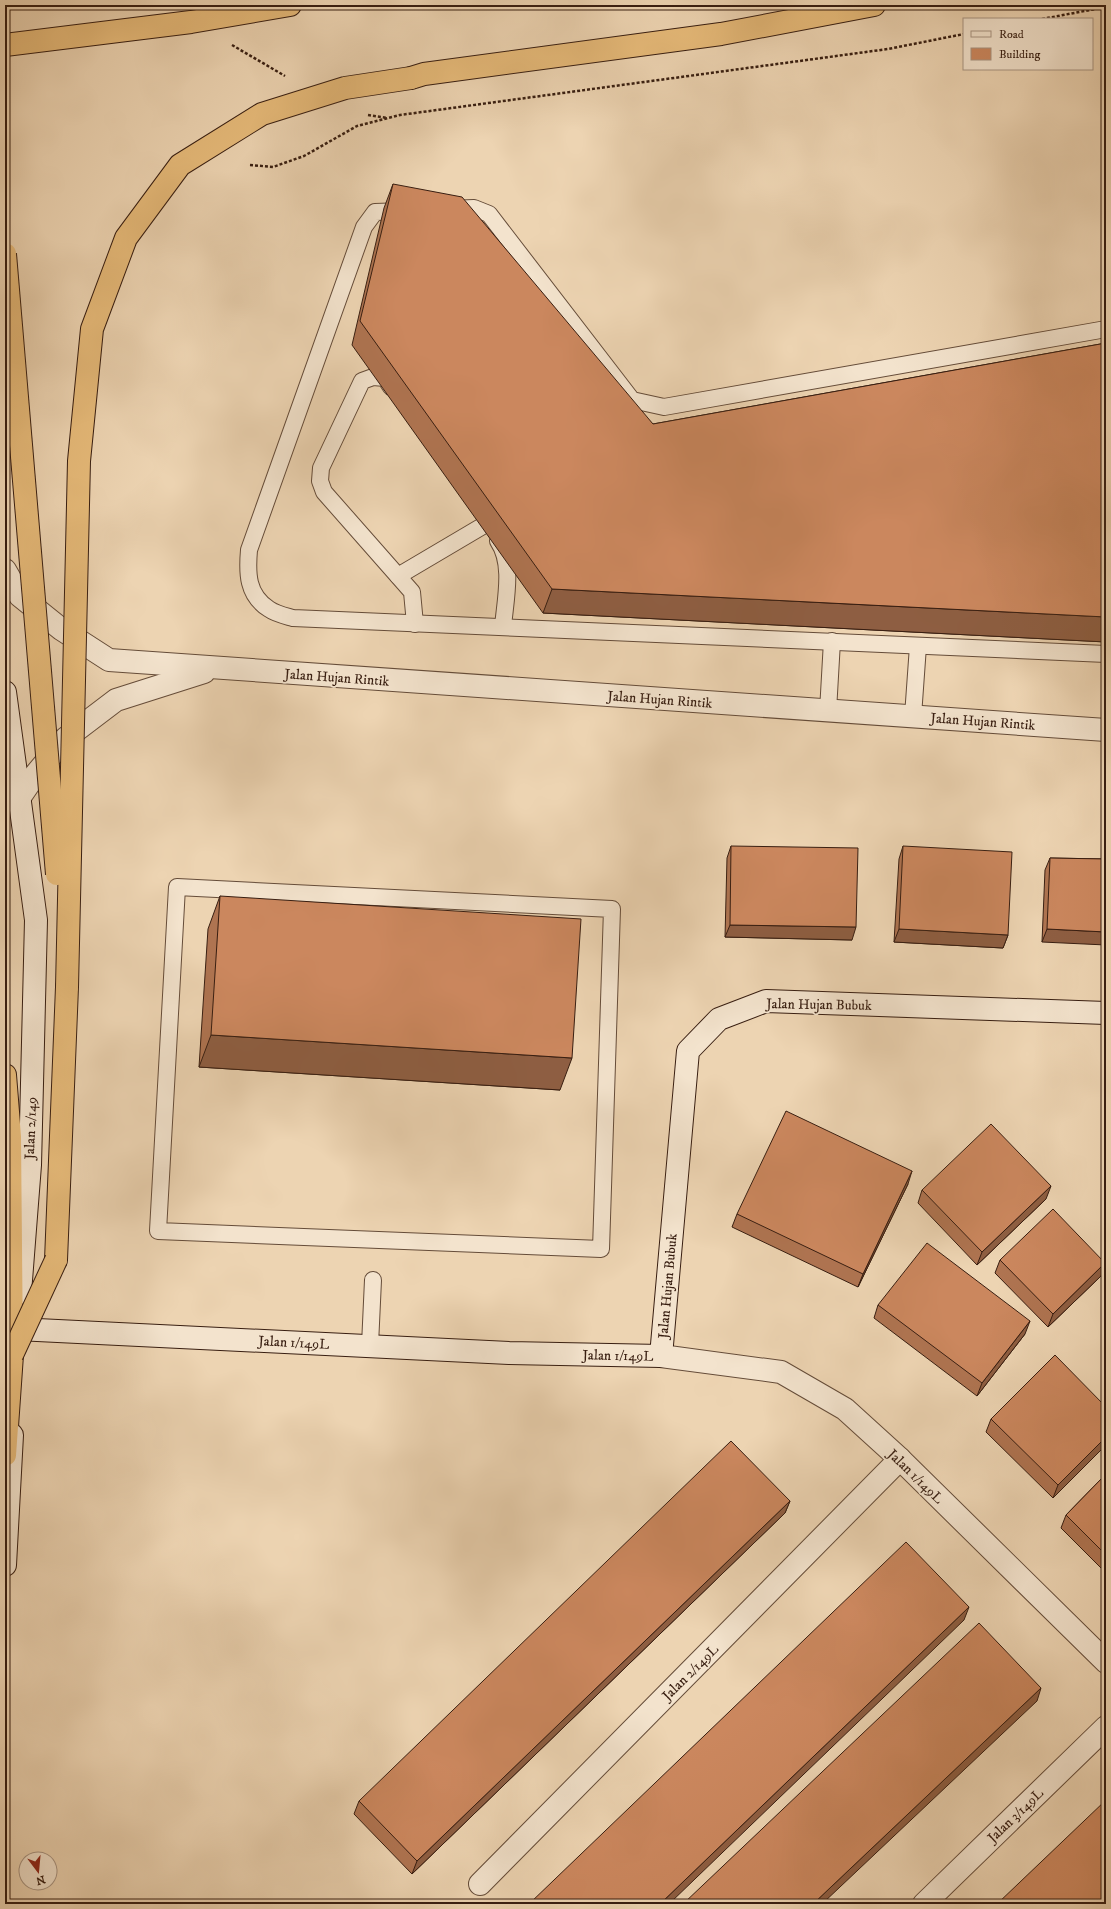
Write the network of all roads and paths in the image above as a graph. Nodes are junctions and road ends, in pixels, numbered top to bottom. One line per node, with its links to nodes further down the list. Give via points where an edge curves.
1 (290, 5): 6 (highway, via 191,22)
2 (874, 5): 26 (highway, bridge, via 721,34 424,74 345,88 262,114 180,165 126,238 92,329 79,461)
3 (1106, 7): 4 (path)
4 (1047, 18)
5 (963, 34): 9 (path, via 888,49 400,115 357,126 304,156 273,167)
6 (35, 41): 7 (highway); 8 (highway)
7 (5, 46)
8 (5, 59)
9 (250, 165)
10 (5, 254): 26 (highway, bridge)
11 (1106, 329): 15 (lane, via 664,407 632,400 489,214 474,208 375,212 364,227 249,550 249,581 257,598 270,610 293,618)
12 (398, 397): 14 (lane, via 385,378 373,377 362,381 321,468 320,481 324,492)
13 (5, 570): 20 (street, Jalan Hujan Rintik, via 20,596 61,629 109,660)
14 (398, 576): 15 (lane, via 412,592); 16 (lane, via 482,518 506,558)
15 (415, 624): 16 (lane)
16 (503, 627): 17 (lane)
17 (832, 641): 18 (lane); 22 (lane)
18 (918, 646): 19 (lane); 23 (lane)
19 (1106, 654)
20 (214, 668): 22 (street, Jalan Hujan Rintik); 25 (street, Jalan Hujan Rintik, via 116,700 66,738)
21 (5, 692): 25 (street, Jalan 2/149)
22 (828, 711): 23 (street, Jalan Hujan Rintik)
23 (913, 716): 24 (street, Jalan Hujan Rintik)
24 (1106, 730)
25 (20, 797): 31 (street, Jalan 2/149, via 36,920 30,1165)
26 (67, 987): 33 (highway, bridge, via 56,1260)
27 (1106, 1013): 34 (street, Jalan Hujan Bubuk, via 766,1001 719,1019 688,1051)
28 (5, 1075): 33 (highway, via 10,1137)
29 (158, 1231): 29 (lane, via 177,887 612,909 601,1249)
30 (373, 1280): 32 (lane)
31 (17, 1329): 32 (street, Jalan 1/149L); 37 (street, Jalan 2/149)
32 (370, 1345): 34 (street, Jalan 1/149L)
33 (12, 1355): 35 (highway)
34 (661, 1356): 36 (street, Jalan 1/149L, via 780,1372 844,1409)
35 (5, 1455)
36 (900, 1459): 38 (street, Jalan 1/149L); 40 (street, Jalan 2/149L)
37 (5, 1565)
38 (1106, 1662)
39 (1106, 1726): 41 (street, Jalan 3/149L)
40 (480, 1884)
41 (924, 1904)

